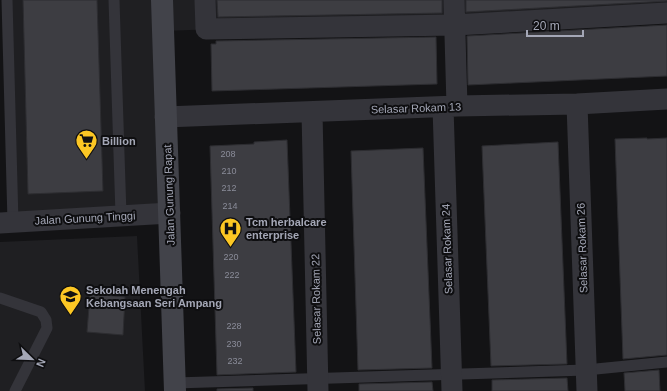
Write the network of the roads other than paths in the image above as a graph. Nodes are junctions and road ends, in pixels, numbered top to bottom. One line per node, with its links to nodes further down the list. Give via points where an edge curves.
1 (7, 0): 15 (lane)
2 (114, 0): 14 (lane)
3 (162, 0): 12 (street, Jalan Gunung Rapat)
4 (205, 0): 7 (street, via 206,29)
5 (454, 0): 7 (street, Selasar Rokam 24)
6 (667, 13): 7 (street)
7 (455, 25): 10 (street, Selasar Rokam 24)
8 (667, 99): 9 (street, Selasar Rokam 13)
9 (577, 104): 10 (street, Selasar Rokam 13); 18 (street, Selasar Rokam 26)
10 (450, 107): 11 (street, Selasar Rokam 13); 19 (street, Selasar Rokam 24)
11 (312, 112): 12 (street, Selasar Rokam 13); 20 (street, Selasar Rokam 22)
12 (166, 118): 13 (street, Jalan Gunung Rapat)
13 (170, 212): 14 (street, Jalan Gunung Tinggi); 21 (street, Jalan Gunung Rapat)
14 (121, 215): 15 (street, Jalan Gunung Tinggi)
15 (7, 222)
16 (0, 298): 22 (lane, via 41,312 46,320 47,328)
17 (667, 362): 18 (lane)
18 (586, 370): 19 (lane); 23 (street, Selasar Rokam 26)
19 (452, 382): 20 (lane)
20 (318, 385): 21 (lane)
21 (175, 387)
22 (15, 391)
23 (587, 391)

